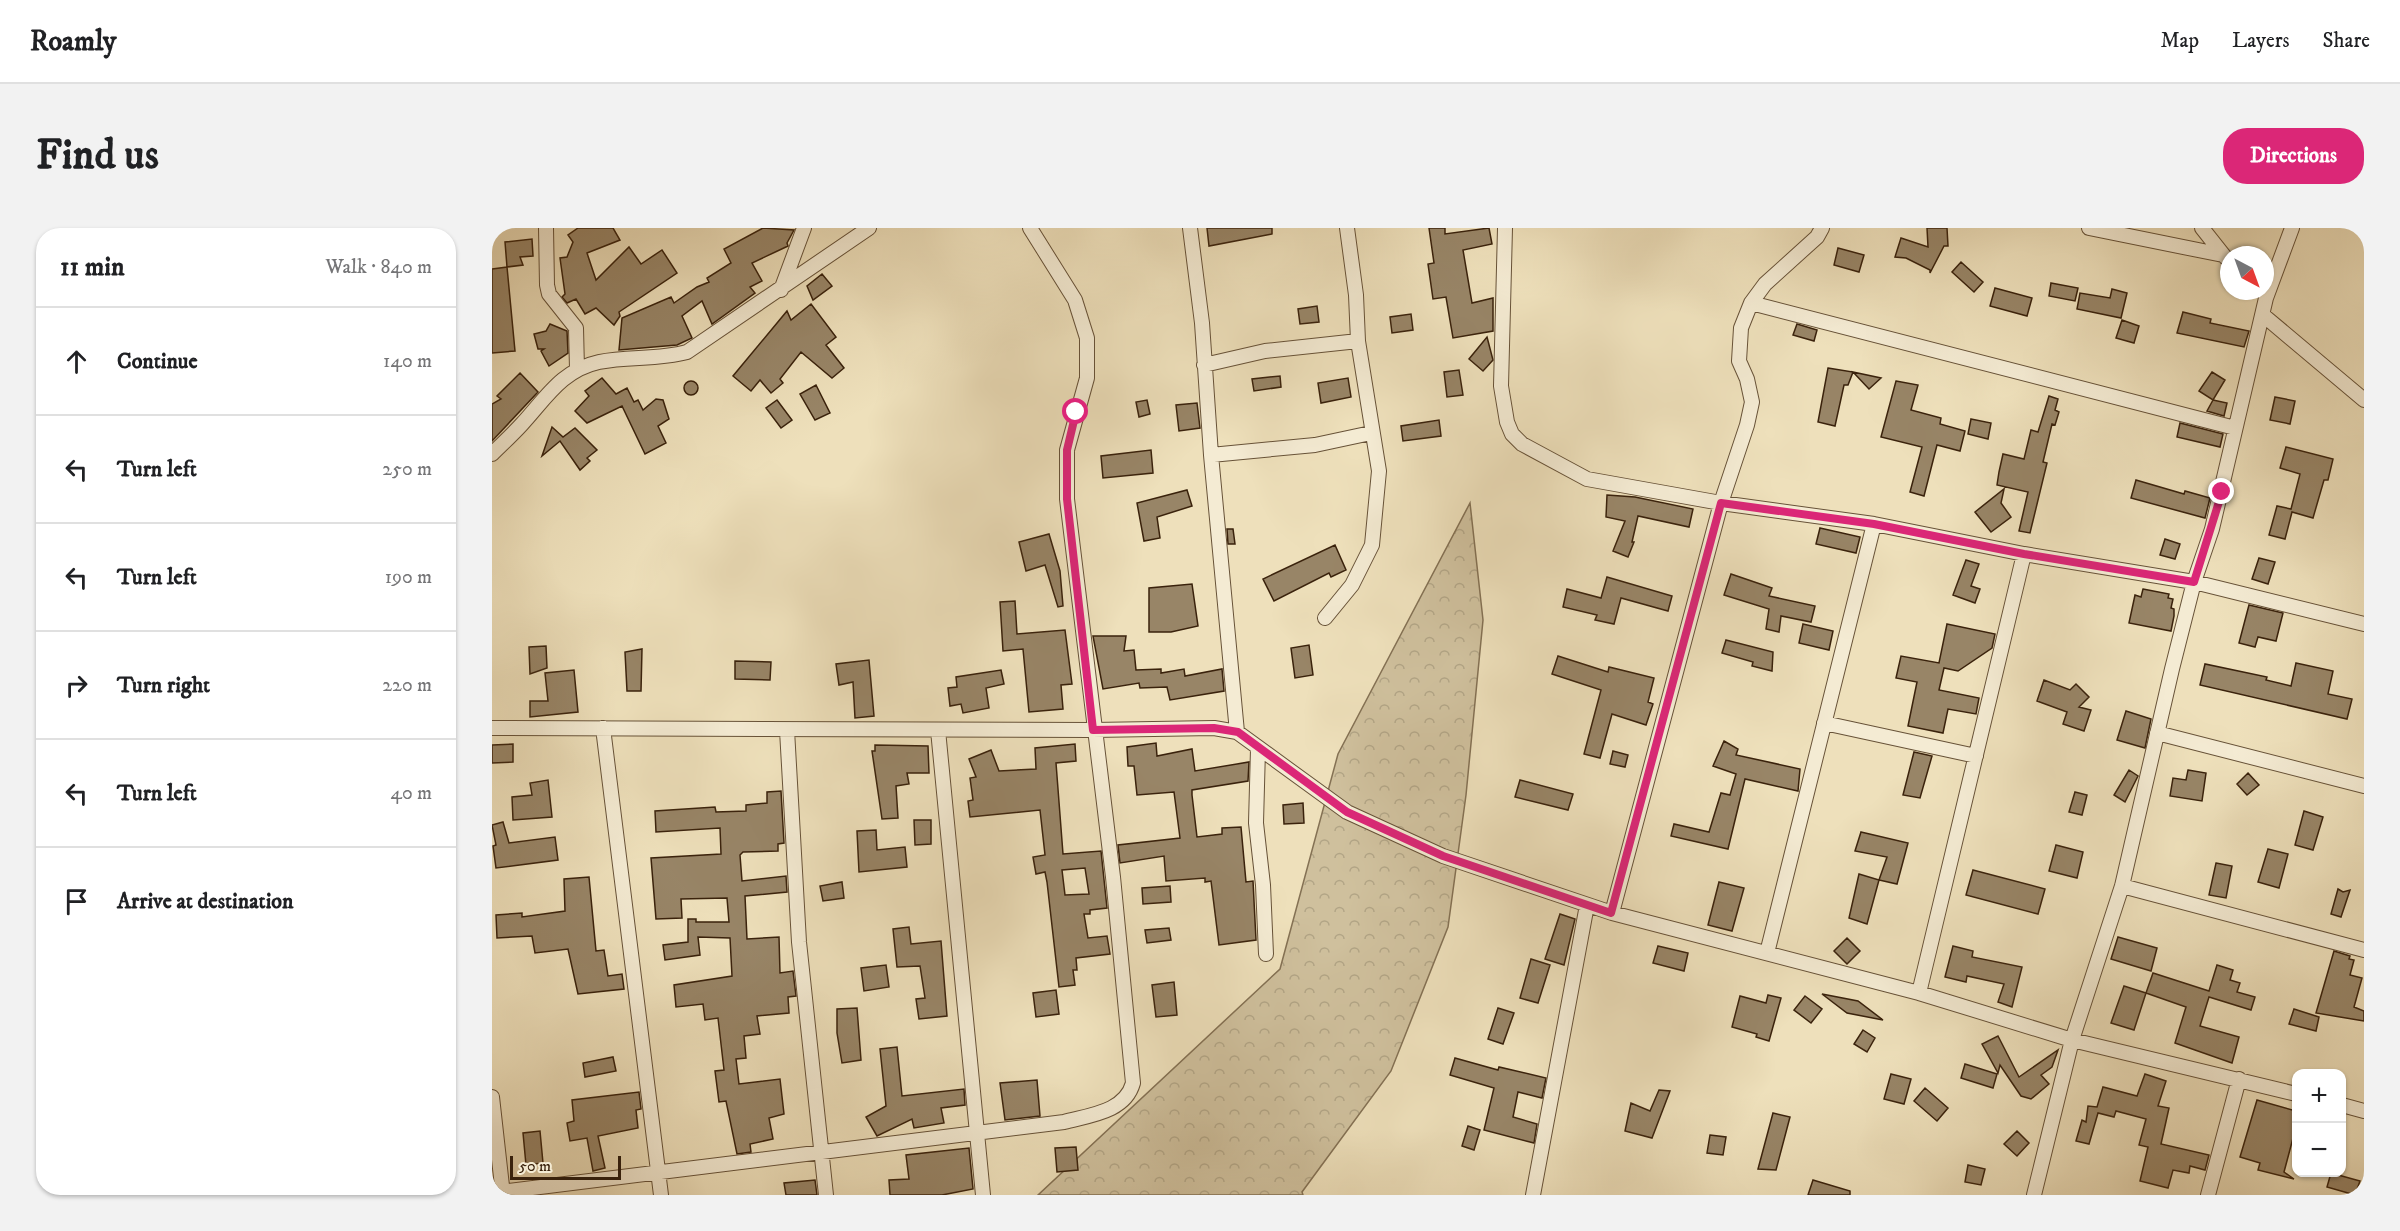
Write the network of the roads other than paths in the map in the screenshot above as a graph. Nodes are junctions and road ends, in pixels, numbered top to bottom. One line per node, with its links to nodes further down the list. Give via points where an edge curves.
1 (546, 228): 21 (street, via 547,285 549,294 576,328)
2 (804, 228): 15 (street)
3 (869, 228): 15 (street)
4 (1030, 228): 38 (street, via 1075,300 1087,338 1087,378 1067,450 1067,499)
5 (1190, 228): 20 (street)
6 (1347, 228): 19 (street)
7 (1505, 228): 27 (street, via 1501,386 1512,434 1522,444 1587,479)
8 (1822, 228): 17 (street)
9 (2090, 228): 13 (street)
10 (2202, 228): 12 (street)
11 (2292, 228): 14 (street)
12 (2220, 250)
13 (2220, 257)
14 (2274, 270)
15 (781, 290): 21 (street, via 687,352 601,362)
16 (2263, 300): 18 (street)
17 (1751, 303): 23 (street); 27 (street, via 1740,328 1739,362 1752,402)
18 (2263, 315): 22 (street); 23 (street)
19 (1358, 341): 20 (street, via 1265,351); 24 (street)
20 (1204, 365): 26 (street)
21 (577, 369): 25 (street, via 558,381)
22 (2364, 400)
23 (2235, 428): 30 (street, via 2212,529)
24 (1371, 433): 26 (street, via 1315,445); 31 (street, via 1380,471 1372,545 1352,585)
25 (492, 454)
26 (1211, 456): 39 (street)
27 (1721, 503): 28 (street); 46 (street)
28 (1874, 524): 29 (street); 33 (street)
29 (2024, 554): 30 (street); 42 (street)
30 (2194, 582): 32 (street); 40 (street)
31 (1325, 618)
32 (2364, 624)
33 (1824, 723): 42 (street); 48 (street)
34 (492, 728): 35 (street)
35 (603, 728): 36 (street); 59 (street)
36 (787, 730): 37 (street); 58 (street, via 799,942)
37 (938, 730): 38 (street); 57 (street)
38 (1093, 730): 39 (street, via 1214,728); 57 (street, via 1114,889 1133,1083 1130,1096 1101,1112 1064,1122)
39 (1238, 732): 41 (street)
40 (2157, 733): 43 (street); 44 (street)
41 (1258, 749): 45 (street, via 1347,812 1443,856); 49 (street, via 1256,823)
42 (1976, 756): 50 (street)
43 (2364, 786)
44 (2122, 886): 47 (street); 51 (street)
45 (1587, 905): 46 (street); 64 (street)
46 (1611, 913): 48 (street)
47 (2364, 950)
48 (1767, 953): 50 (street)
49 (1266, 954)
50 (1919, 993): 51 (street)
51 (2072, 1040): 52 (street); 65 (street)
52 (2239, 1079): 53 (street); 66 (street)
53 (2292, 1093)
54 (492, 1097): 60 (street)
55 (2346, 1106): 56 (street)
56 (2364, 1111)
57 (976, 1131): 58 (street); 63 (street)
58 (822, 1151): 59 (street); 62 (street)
59 (659, 1173): 60 (street); 61 (street)
60 (499, 1194)
61 (661, 1195)
62 (826, 1195)
63 (983, 1195)
64 (1533, 1195)
65 (2034, 1195)
66 (2208, 1195)

